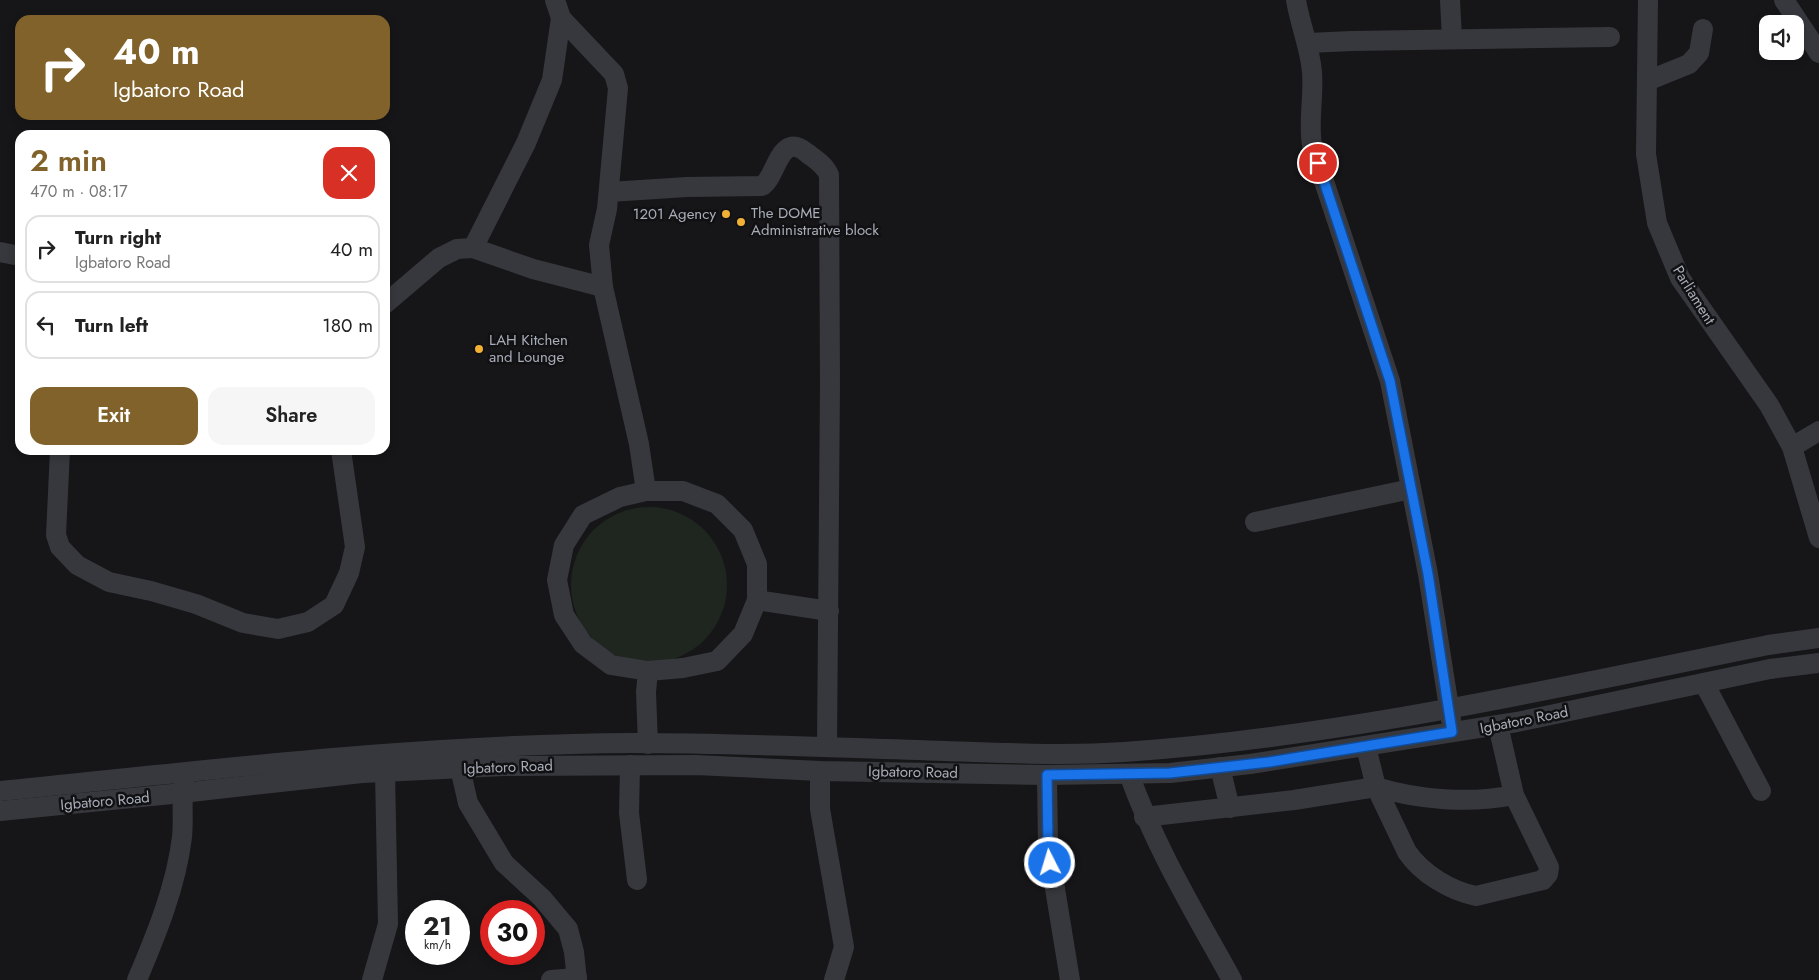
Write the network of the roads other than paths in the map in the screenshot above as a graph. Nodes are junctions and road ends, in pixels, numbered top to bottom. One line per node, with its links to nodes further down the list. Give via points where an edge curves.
1 (1296, 0): 9 (street, via 1299,22)
2 (1450, 0): 8 (street)
3 (1648, 0): 11 (street, Parliament)
4 (1784, 0): 10 (street)
5 (558, 9): 12 (street, via 614,74 618,88); 13 (street, via 552,80 526,143)
6 (1703, 30): 11 (street, via 1699,53 1689,64)
7 (1610, 37): 8 (street)
8 (1452, 39): 9 (street)
9 (1308, 43): 22 (street, via 1312,72 1309,128 1312,146 1390,381)
10 (1819, 53)
11 (1647, 81): 19 (street, Parliament, via 1646,154 1657,223 1680,278 1769,405)
12 (609, 192): 16 (street, via 600,245); 27 (street, via 762,186 784,151 794,147 802,148 826,167 829,175)
13 (473, 248): 16 (street, via 533,269); 17 (street, via 457,249 439,258)
14 (0, 252): 15 (street)
15 (15, 255)
16 (603, 287): 23 (street, via 639,444)
17 (390, 300)
18 (1819, 430): 19 (street)
19 (1792, 446): 25 (street, Parliament)
20 (60, 455): 21 (street, via 56,535 60,547 77,565 109,582 196,604 243,623 278,630 308,622 334,604 349,573 355,547)
21 (342, 455)
22 (1411, 489): 24 (street); 34 (street)
23 (646, 491): 26 (street, via 683,491 717,504 743,530 757,564); 32 (street, via 620,497 582,515 564,545 557,580 564,615 583,644 611,665)
24 (1255, 522)
25 (1819, 538)
26 (757, 600): 27 (street); 32 (street, via 743,634 717,661)
27 (829, 610): 38 (street)
28 (1819, 638): 34 (street, Igbatoro Road)
29 (1819, 652): 31 (street)
30 (1819, 662): 31 (street, Igbatoro Road)
31 (1794, 666): 33 (street, Igbatoro Road)
32 (648, 671): 37 (street)
33 (1704, 683): 35 (street, Igbatoro Road); 51 (street)
34 (1450, 707): 36 (street); 38 (street, Igbatoro Road, via 1295,734 1122,752 1075,754)
35 (1498, 725): 36 (street, Igbatoro Road); 53 (street)
36 (1452, 732): 39 (street, Igbatoro Road)
37 (648, 744): 38 (street, Igbatoro Road); 40 (street, Igbatoro Road)
38 (827, 747)
39 (1366, 747): 42 (street, Igbatoro Road); 49 (street)
40 (504, 756): 41 (street, Igbatoro Road); 43 (street, Igbatoro Road); 45 (street, Igbatoro Road, via 392,752)
41 (630, 765): 44 (street, Igbatoro Road); 57 (street, via 630,813)
42 (1220, 767): 47 (street, Igbatoro Road); 54 (street)
43 (460, 768): 46 (street, Igbatoro Road); 58 (street, via 468,803 504,863 542,898 568,929)
44 (820, 770): 48 (street, Igbatoro Road); 62 (street, via 820,808 844,947)
45 (185, 772): 50 (street, Igbatoro Road); 52 (street)
46 (385, 772): 52 (street, Igbatoro Road); 60 (street, via 388,924)
47 (1129, 774): 48 (street, Igbatoro Road); 56 (street)
48 (1047, 775): 63 (street, via 1048,846)
49 (1376, 787): 53 (street, via 1435,799); 53 (street, via 1392,825 1413,861 1429,875 1476,896 1543,880 1548,874 1549,867); 54 (street)
50 (0, 791)
51 (1761, 791)
52 (182, 793): 55 (street, Igbatoro Road); 59 (street, via 182,835 178,860 157,930)
53 (1514, 795)
54 (1230, 808): 56 (street)
55 (0, 811)
56 (1144, 817): 64 (street, via 1162,856)
57 (637, 880)
58 (577, 979): 61 (street)
59 (137, 980)
60 (372, 980)
61 (551, 980)
62 (834, 980)
63 (1070, 980)
64 (1232, 980)

